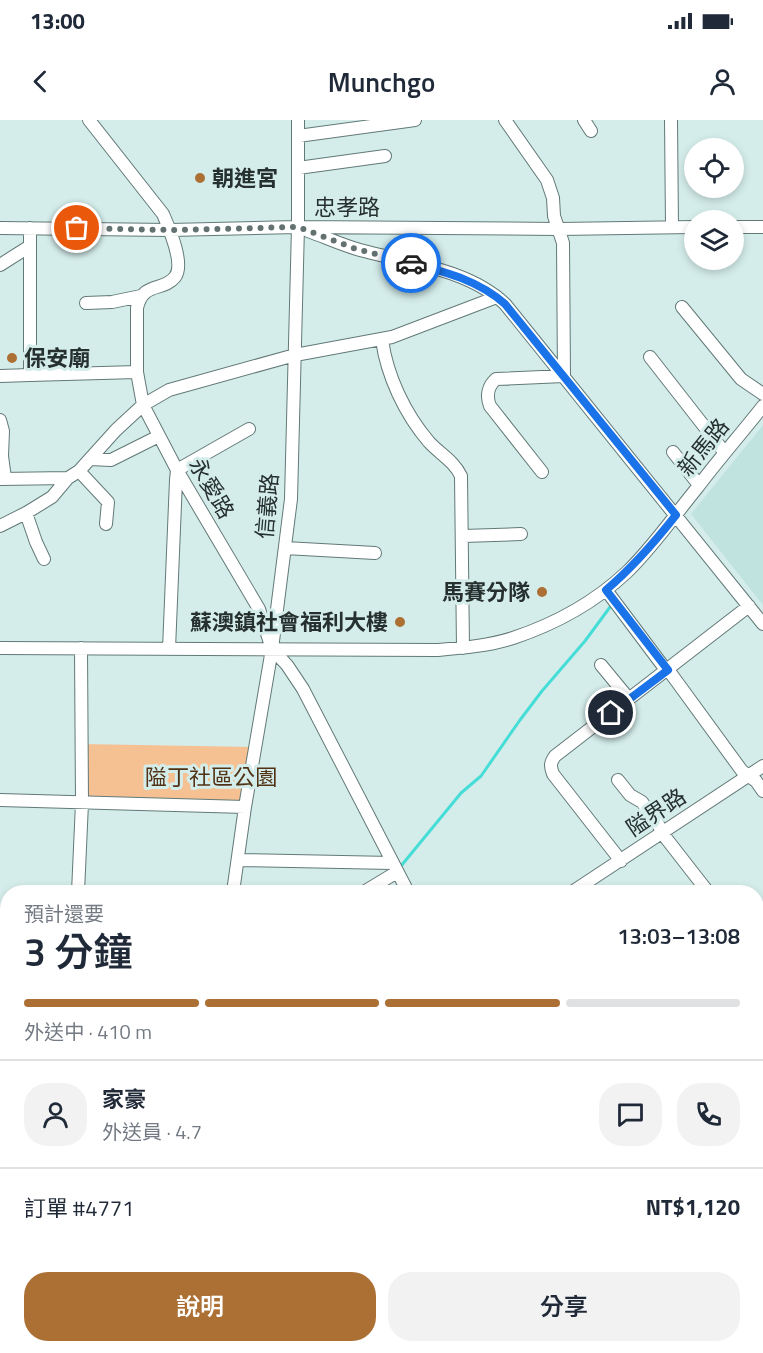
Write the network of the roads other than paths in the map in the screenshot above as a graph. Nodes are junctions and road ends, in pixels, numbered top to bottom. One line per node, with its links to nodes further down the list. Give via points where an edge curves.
1 (89, 120): 17 (street, via 163,214)
2 (298, 120): 6 (street, 信義路)
3 (415, 120): 6 (street)
4 (505, 120): 16 (street, via 547,180)
5 (671, 120): 10 (street)
6 (298, 136): 8 (street, 信義路)
7 (385, 156): 8 (street)
8 (298, 168): 9 (street, 信義路)
9 (298, 227): 16 (street, 忠孝路); 17 (street, 忠孝路); 21 (street, via 356,249 469,280); 25 (street, 信義路)
10 (672, 227): 11 (street, 忠孝路); 16 (street, 忠孝路)
11 (684, 227)
12 (744, 227): 13 (street)
13 (763, 227)
14 (0, 228): 15 (street, 忠孝路)
15 (30, 228): 17 (street, 忠孝路); 18 (street)
16 (559, 229): 30 (street, via 563,243)
17 (170, 230): 20 (street, via 179,263 177,276)
18 (30, 246): 19 (street); 28 (street)
19 (0, 265)
20 (141, 296): 22 (street); 27 (street, 永愛路, via 137,308)
21 (497, 297): 24 (street); 30 (street)
22 (86, 303)
23 (682, 307): 31 (street, via 741,379)
24 (382, 340): 25 (street); 50 (street, via 388,369 414,422 461,476)
25 (295, 355): 32 (street, via 169,390); 51 (street, 信義路, via 291,499)
26 (650, 357): 38 (street)
27 (137, 372): 28 (street); 32 (street, 永愛路)
28 (30, 375): 29 (street)
29 (0, 376)
30 (564, 376): 41 (street, via 496,379 489,389 489,406); 46 (street)
31 (763, 394)
32 (143, 405): 36 (street, 永愛路); 39 (street)
33 (763, 406): 38 (street, 新馬路)
34 (0, 420): 43 (street)
35 (249, 429): 40 (street)
36 (159, 436): 39 (street, via 111,460); 40 (street, 永愛路)
37 (673, 452): 44 (street)
38 (725, 453): 44 (street, 新馬路)
39 (90, 459): 42 (street)
40 (177, 470): 59 (street, 永愛路, via 259,609); 61 (street)
41 (542, 472)
42 (74, 474): 43 (street); 45 (street, via 52,497); 47 (street, via 108,502)
43 (2, 478)
44 (699, 485): 46 (street, 新馬路)
45 (26, 513): 48 (street); 53 (street)
46 (676, 515): 54 (street, 新馬路); 55 (street)
47 (106, 524)
48 (0, 526)
49 (521, 534): 50 (street)
50 (463, 536): 60 (street)
51 (285, 548): 52 (street); 59 (street, 信義路)
52 (375, 553)
53 (44, 559)
54 (606, 590): 60 (street, 新馬路, via 551,623 512,638); 63 (street)
55 (749, 606): 56 (street); 63 (street)
56 (763, 624)
57 (0, 648): 58 (street, 新馬路)
58 (81, 648): 61 (street, 新馬路); 70 (street)
59 (272, 648): 60 (street, 新馬路); 61 (street, 新馬路); 71 (street, 信義路); 75 (street, 永愛路, via 303,689)
60 (463, 648)
61 (169, 649)
62 (601, 665): 64 (street)
63 (668, 670): 64 (street); 66 (street)
64 (629, 699): 74 (street, via 555,756 550,768)
65 (763, 766): 66 (street, 隘界路)
66 (748, 776): 68 (street); 72 (street, 隘界路)
67 (618, 780): 72 (street, via 642,802)
68 (763, 791)
69 (0, 800): 70 (street)
70 (82, 803): 71 (street); 76 (street)
71 (245, 807): 73 (street, 信義路)
72 (662, 833): 74 (street, 隘界路); 81 (street)
73 (238, 860): 75 (street); 77 (street, 信義路)
74 (621, 861): 80 (street, 隘界路)
75 (395, 867): 78 (street); 79 (street, 永愛路)
76 (78, 885)
77 (234, 885)
78 (373, 885)
79 (404, 885)
80 (583, 885)
81 (703, 885)

